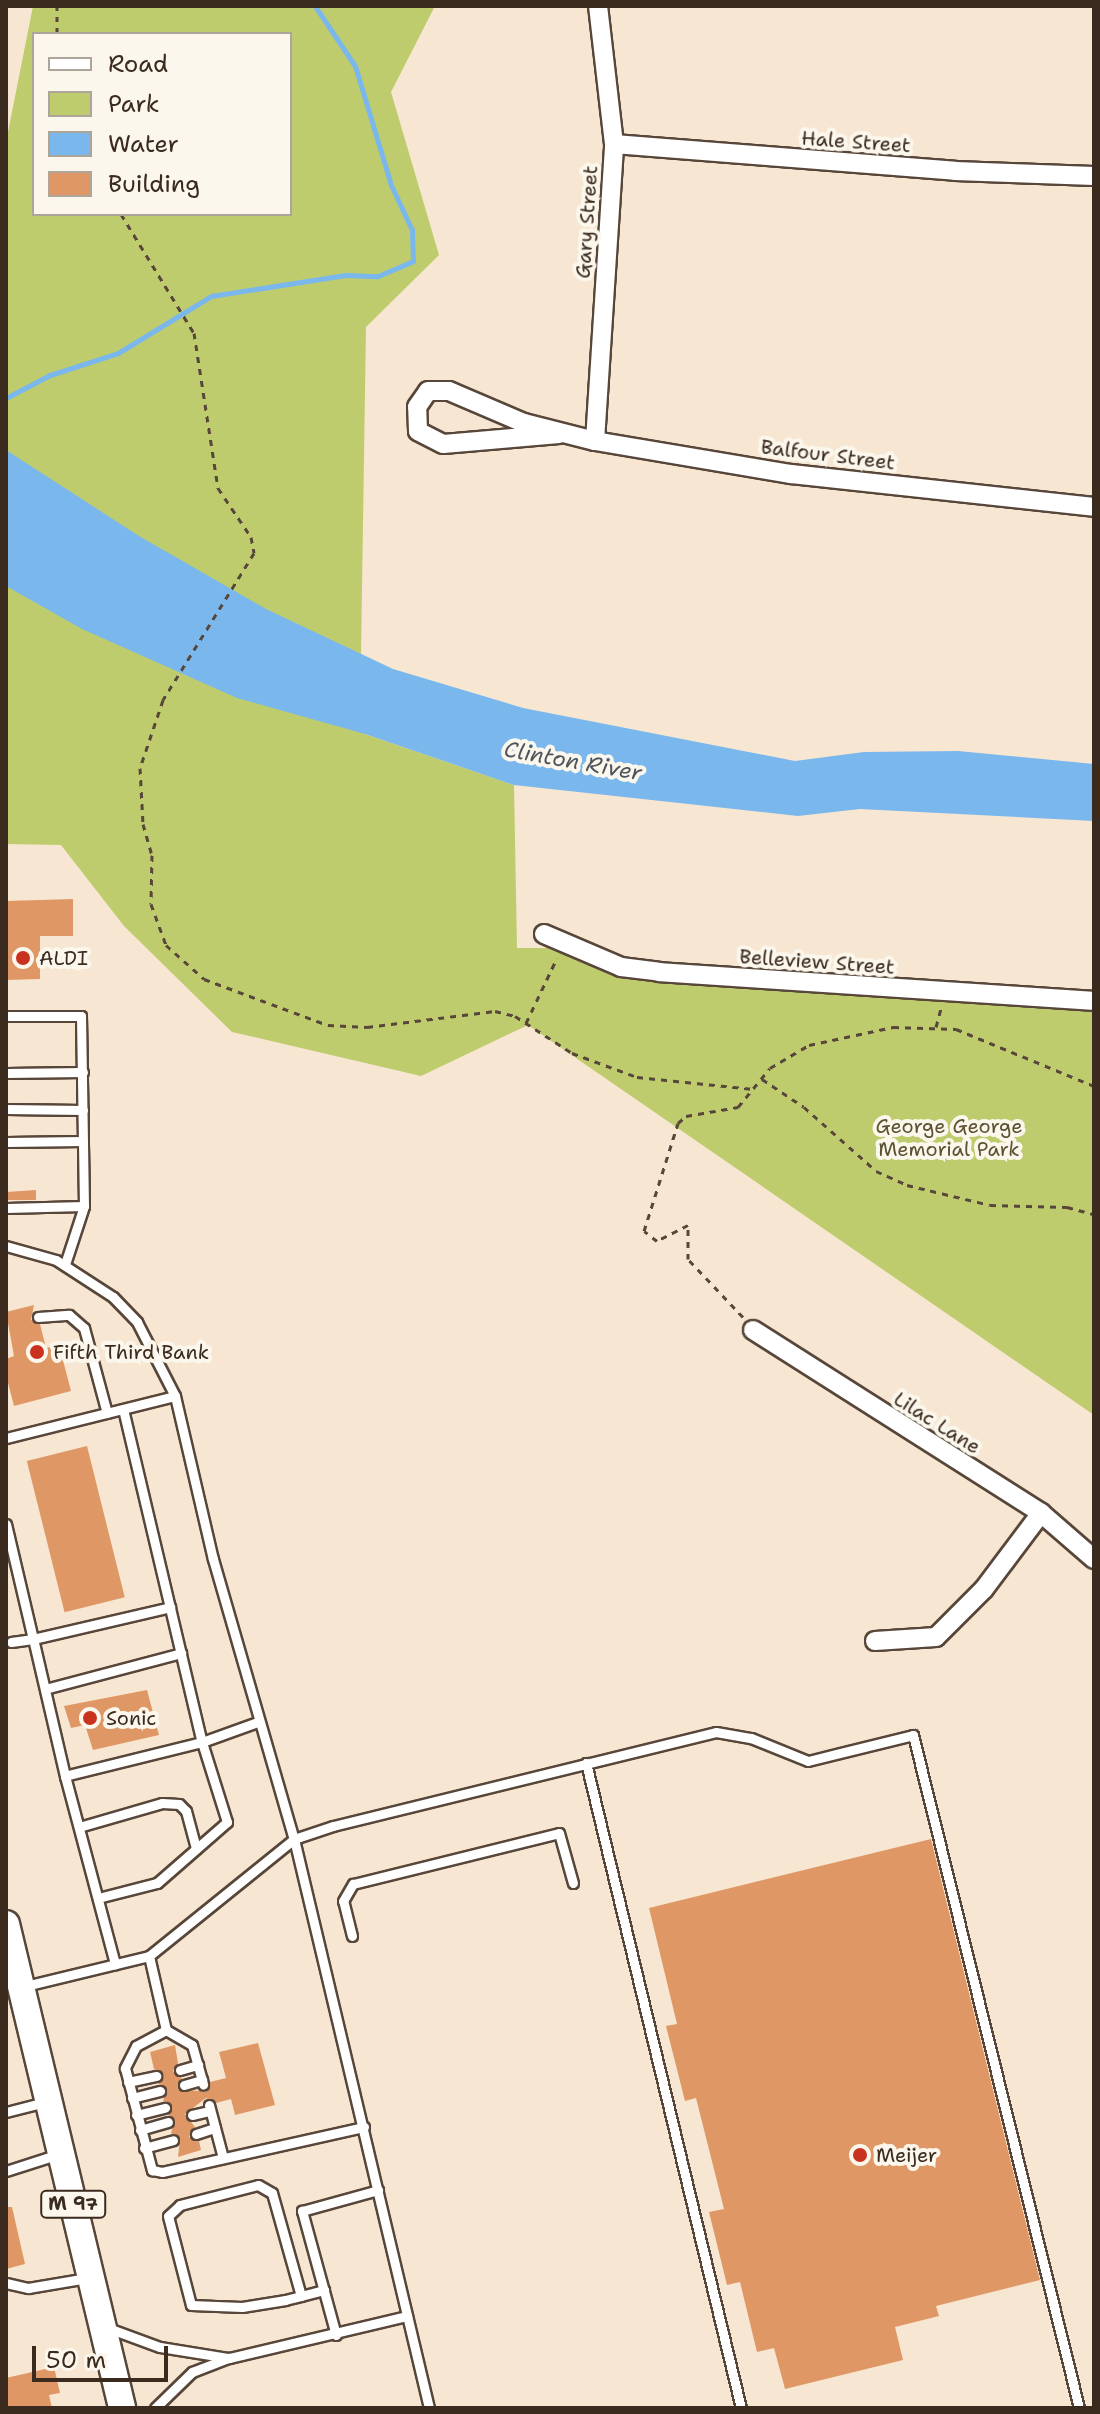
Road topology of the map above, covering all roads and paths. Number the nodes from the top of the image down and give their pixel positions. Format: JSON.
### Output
{"nodes":[{"id":1,"x":57,"y":6,"type":"edge"},
{"id":2,"x":598,"y":6,"type":"edge"},
{"id":3,"x":57,"y":32,"type":"edge"},
{"id":4,"x":614,"y":144,"type":"junction"},
{"id":5,"x":1094,"y":176,"type":"edge"},
{"id":6,"x":122,"y":216,"type":"edge"},
{"id":7,"x":559,"y":434,"type":"junction"},
{"id":8,"x":595,"y":441,"type":"junction"},
{"id":9,"x":1094,"y":507,"type":"edge"},
{"id":10,"x":544,"y":934,"type":"dead end"},
{"id":11,"x":564,"y":944,"type":"junction"},
{"id":12,"x":1094,"y":1001,"type":"edge"},
{"id":13,"x":6,"y":1016,"type":"edge"},
{"id":14,"x":526,"y":1024,"type":"junction"},
{"id":15,"x":83,"y":1072,"type":"junction"},
{"id":16,"x":6,"y":1073,"type":"edge"},
{"id":17,"x":762,"y":1079,"type":"junction"},
{"id":18,"x":1094,"y":1086,"type":"edge"},
{"id":19,"x":753,"y":1089,"type":"junction"},
{"id":20,"x":6,"y":1109,"type":"edge"},
{"id":21,"x":83,"y":1110,"type":"junction"},
{"id":22,"x":83,"y":1141,"type":"junction"},
{"id":23,"x":6,"y":1142,"type":"edge"},
{"id":24,"x":84,"y":1206,"type":"junction"},
{"id":25,"x":6,"y":1208,"type":"edge"},
{"id":26,"x":1094,"y":1214,"type":"edge"},
{"id":27,"x":6,"y":1246,"type":"edge"},
{"id":28,"x":65,"y":1264,"type":"junction"},
{"id":29,"x":38,"y":1317,"type":"dead end"},
{"id":30,"x":753,"y":1330,"type":"joint"},
{"id":31,"x":175,"y":1396,"type":"junction"},
{"id":32,"x":123,"y":1409,"type":"junction"},
{"id":33,"x":107,"y":1413,"type":"junction"},
{"id":34,"x":6,"y":1438,"type":"edge"},
{"id":35,"x":1041,"y":1513,"type":"junction"},
{"id":36,"x":6,"y":1524,"type":"edge"},
{"id":37,"x":1094,"y":1559,"type":"edge"},
{"id":38,"x":170,"y":1607,"type":"junction"},
{"id":39,"x":33,"y":1639,"type":"junction"},
{"id":40,"x":875,"y":1641,"type":"dead end"},
{"id":41,"x":8,"y":1644,"type":"edge"},
{"id":42,"x":181,"y":1653,"type":"junction"},
{"id":43,"x":45,"y":1689,"type":"junction"},
{"id":44,"x":258,"y":1722,"type":"junction"},
{"id":45,"x":202,"y":1742,"type":"junction"},
{"id":46,"x":586,"y":1763,"type":"junction"},
{"id":47,"x":65,"y":1776,"type":"junction"},
{"id":48,"x":79,"y":1827,"type":"junction"},
{"id":49,"x":294,"y":1839,"type":"junction"},
{"id":50,"x":196,"y":1849,"type":"junction"},
{"id":51,"x":573,"y":1883,"type":"dead end"},
{"id":52,"x":98,"y":1898,"type":"junction"},
{"id":53,"x":6,"y":1924,"type":"edge"},
{"id":54,"x":352,"y":1936,"type":"dead end"},
{"id":55,"x":149,"y":1956,"type":"junction"},
{"id":56,"x":115,"y":1964,"type":"junction"},
{"id":57,"x":14,"y":1989,"type":"edge"},
{"id":58,"x":166,"y":2030,"type":"junction"},
{"id":59,"x":198,"y":2065,"type":"junction"},
{"id":60,"x":180,"y":2070,"type":"dead end"},
{"id":61,"x":156,"y":2076,"type":"dead end"},
{"id":62,"x":128,"y":2082,"type":"junction"},
{"id":63,"x":184,"y":2085,"type":"dead end"},
{"id":64,"x":160,"y":2091,"type":"dead end"},
{"id":65,"x":132,"y":2098,"type":"junction"},
{"id":66,"x":48,"y":2101,"type":"junction"},
{"id":67,"x":165,"y":2108,"type":"dead end"},
{"id":68,"x":6,"y":2112,"type":"edge"},
{"id":69,"x":136,"y":2115,"type":"junction"},
{"id":70,"x":192,"y":2115,"type":"dead end"},
{"id":71,"x":168,"y":2122,"type":"dead end"},
{"id":72,"x":364,"y":2127,"type":"junction"},
{"id":73,"x":215,"y":2128,"type":"junction"},
{"id":74,"x":140,"y":2130,"type":"junction"},
{"id":75,"x":196,"y":2134,"type":"dead end"},
{"id":76,"x":173,"y":2140,"type":"dead end"},
{"id":77,"x":144,"y":2148,"type":"junction"},
{"id":78,"x":61,"y":2153,"type":"junction"},
{"id":79,"x":223,"y":2158,"type":"junction"},
{"id":80,"x":6,"y":2171,"type":"edge"},
{"id":81,"x":378,"y":2190,"type":"junction"},
{"id":82,"x":90,"y":2277,"type":"junction"},
{"id":83,"x":6,"y":2283,"type":"edge"},
{"id":84,"x":324,"y":2290,"type":"junction"},
{"id":85,"x":301,"y":2296,"type":"junction"},
{"id":86,"x":407,"y":2316,"type":"junction"},
{"id":87,"x":102,"y":2325,"type":"junction"},
{"id":88,"x":336,"y":2335,"type":"junction"},
{"id":89,"x":229,"y":2358,"type":"junction"},
{"id":90,"x":122,"y":2408,"type":"edge"},
{"id":91,"x":155,"y":2408,"type":"edge"},
{"id":92,"x":429,"y":2408,"type":"edge"},
{"id":93,"x":741,"y":2408,"type":"edge"},
{"id":94,"x":1079,"y":2408,"type":"edge"}],
"edges":[{"from":1,"to":3,"type":"path"},
{"from":2,"to":4,"type":"street","name":"Gary Street"},
{"from":4,"to":5,"type":"street","name":"Hale Street"},
{"from":4,"to":8,"type":"street","name":"Gary Street"},
{"from":6,"to":14,"type":"path"},
{"from":7,"to":7,"type":"street","name":"Balfour Street"},
{"from":7,"to":8,"type":"street","name":"Balfour Street"},
{"from":8,"to":9,"type":"street","name":"Balfour Street"},
{"from":10,"to":11,"type":"street","name":"Belleview Street"},
{"from":11,"to":12,"type":"street","name":"Belleview Street"},
{"from":11,"to":14,"type":"path"},
{"from":13,"to":15,"type":"lane"},
{"from":14,"to":19,"type":"path"},
{"from":15,"to":16,"type":"lane"},
{"from":15,"to":21,"type":"lane"},
{"from":17,"to":18,"type":"path"},
{"from":17,"to":19,"type":"path"},
{"from":17,"to":26,"type":"path"},
{"from":19,"to":30,"type":"path"},
{"from":20,"to":21,"type":"lane"},
{"from":21,"to":22,"type":"lane"},
{"from":22,"to":23,"type":"lane"},
{"from":22,"to":24,"type":"lane"},
{"from":24,"to":25,"type":"lane"},
{"from":24,"to":28,"type":"lane"},
{"from":27,"to":28,"type":"lane"},
{"from":28,"to":31,"type":"lane"},
{"from":29,"to":33,"type":"lane"},
{"from":30,"to":35,"type":"street","name":"Lilac Lane"},
{"from":31,"to":32,"type":"lane"},
{"from":31,"to":44,"type":"lane"},
{"from":32,"to":33,"type":"lane"},
{"from":32,"to":38,"type":"lane"},
{"from":33,"to":34,"type":"lane"},
{"from":35,"to":37,"type":"street","name":"Lilac Lane"},
{"from":35,"to":40,"type":"street"},
{"from":36,"to":39,"type":"lane"},
{"from":38,"to":39,"type":"lane"},
{"from":38,"to":42,"type":"lane"},
{"from":39,"to":41,"type":"lane"},
{"from":39,"to":43,"type":"lane"},
{"from":42,"to":43,"type":"lane"},
{"from":42,"to":45,"type":"lane"},
{"from":43,"to":47,"type":"lane"},
{"from":44,"to":45,"type":"lane"},
{"from":44,"to":49,"type":"lane"},
{"from":45,"to":47,"type":"lane"},
{"from":45,"to":50,"type":"lane"},
{"from":46,"to":49,"type":"lane"},
{"from":46,"to":93,"type":"lane"},
{"from":46,"to":94,"type":"lane"},
{"from":47,"to":48,"type":"lane"},
{"from":48,"to":50,"type":"lane"},
{"from":48,"to":52,"type":"lane"},
{"from":49,"to":55,"type":"lane"},
{"from":49,"to":72,"type":"lane"},
{"from":50,"to":52,"type":"lane"},
{"from":51,"to":54,"type":"lane"},
{"from":52,"to":56,"type":"lane"},
{"from":53,"to":57,"type":"main road","number":"M 97"},
{"from":55,"to":56,"type":"lane"},
{"from":55,"to":58,"type":"lane"},
{"from":56,"to":57,"type":"lane"},
{"from":57,"to":66,"type":"main road","number":"M 97"},
{"from":58,"to":59,"type":"lane"},
{"from":58,"to":62,"type":"lane"},
{"from":59,"to":60,"type":"lane"},
{"from":59,"to":63,"type":"lane"},
{"from":61,"to":62,"type":"lane"},
{"from":62,"to":65,"type":"lane"},
{"from":64,"to":65,"type":"lane"},
{"from":65,"to":69,"type":"lane"},
{"from":66,"to":68,"type":"lane"},
{"from":66,"to":78,"type":"main road","number":"M 97"},
{"from":67,"to":69,"type":"lane"},
{"from":69,"to":74,"type":"lane"},
{"from":70,"to":73,"type":"lane"},
{"from":71,"to":74,"type":"lane"},
{"from":72,"to":79,"type":"lane"},
{"from":72,"to":81,"type":"lane"},
{"from":73,"to":75,"type":"lane"},
{"from":73,"to":79,"type":"lane"},
{"from":74,"to":77,"type":"lane"},
{"from":76,"to":77,"type":"lane"},
{"from":77,"to":79,"type":"lane"},
{"from":78,"to":80,"type":"lane"},
{"from":78,"to":82,"type":"main road","number":"M 97"},
{"from":81,"to":84,"type":"lane"},
{"from":81,"to":86,"type":"lane"},
{"from":82,"to":83,"type":"lane"},
{"from":82,"to":87,"type":"main road","number":"M 97"},
{"from":84,"to":85,"type":"lane"},
{"from":84,"to":88,"type":"lane"},
{"from":85,"to":85,"type":"lane"},
{"from":86,"to":88,"type":"lane"},
{"from":86,"to":92,"type":"lane"},
{"from":87,"to":89,"type":"lane"},
{"from":87,"to":90,"type":"main road","number":"M 97"},
{"from":88,"to":89,"type":"lane"},
{"from":89,"to":91,"type":"lane"}]}
